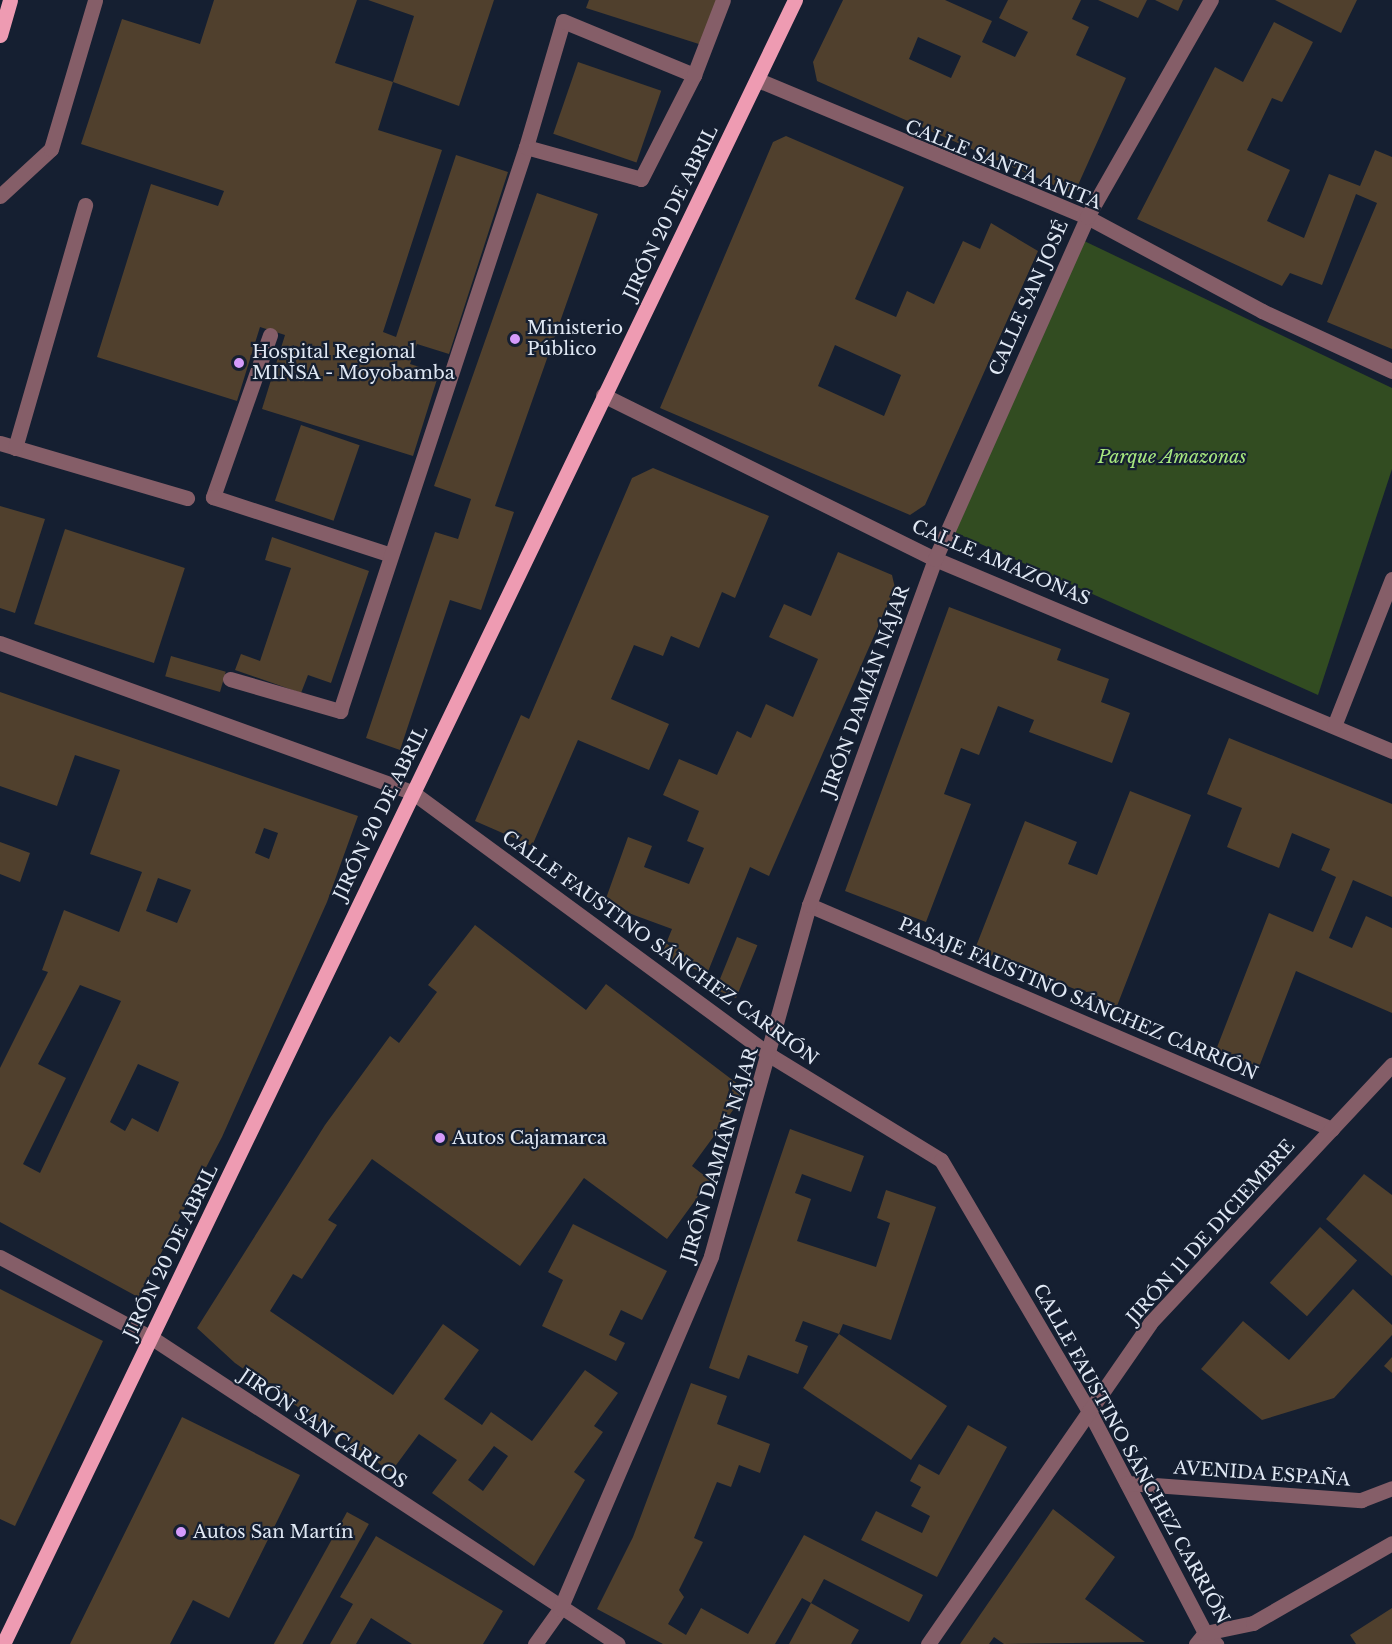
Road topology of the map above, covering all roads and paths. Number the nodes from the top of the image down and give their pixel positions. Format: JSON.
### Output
{"nodes":[{"id":1,"x":10,"y":0,"type":"edge"},
{"id":2,"x":95,"y":0,"type":"edge"},
{"id":3,"x":723,"y":0,"type":"edge"},
{"id":4,"x":795,"y":0,"type":"edge"},
{"id":5,"x":1212,"y":0,"type":"edge"},
{"id":6,"x":0,"y":35,"type":"edge"},
{"id":7,"x":694,"y":75,"type":"junction"},
{"id":8,"x":758,"y":80,"type":"junction"},
{"id":9,"x":526,"y":147,"type":"junction"},
{"id":10,"x":0,"y":196,"type":"edge"},
{"id":11,"x":85,"y":205,"type":"dead end"},
{"id":12,"x":1087,"y":217,"type":"junction"},
{"id":13,"x":270,"y":336,"type":"dead end"},
{"id":14,"x":1392,"y":371,"type":"edge"},
{"id":15,"x":603,"y":394,"type":"junction"},
{"id":16,"x":0,"y":443,"type":"edge"},
{"id":17,"x":15,"y":448,"type":"junction"},
{"id":18,"x":187,"y":498,"type":"dead end"},
{"id":19,"x":391,"y":555,"type":"junction"},
{"id":20,"x":936,"y":559,"type":"junction"},
{"id":21,"x":1392,"y":579,"type":"edge"},
{"id":22,"x":0,"y":643,"type":"edge"},
{"id":23,"x":230,"y":679,"type":"dead end"},
{"id":24,"x":1334,"y":726,"type":"junction"},
{"id":25,"x":1392,"y":751,"type":"edge"},
{"id":26,"x":412,"y":792,"type":"junction"},
{"id":27,"x":809,"y":905,"type":"junction"},
{"id":28,"x":771,"y":1056,"type":"junction"},
{"id":29,"x":1392,"y":1064,"type":"edge"},
{"id":30,"x":1332,"y":1129,"type":"junction"},
{"id":31,"x":0,"y":1257,"type":"edge"},
{"id":32,"x":152,"y":1338,"type":"junction"},
{"id":33,"x":1089,"y":1411,"type":"junction"},
{"id":34,"x":1126,"y":1483,"type":"junction"},
{"id":35,"x":1392,"y":1488,"type":"edge"},
{"id":36,"x":1392,"y":1543,"type":"edge"},
{"id":37,"x":560,"y":1609,"type":"junction"},
{"id":38,"x":1206,"y":1640,"type":"edge"},
{"id":39,"x":3,"y":1644,"type":"edge"},
{"id":40,"x":535,"y":1644,"type":"edge"},
{"id":41,"x":618,"y":1644,"type":"edge"},
{"id":42,"x":928,"y":1644,"type":"edge"}],
"edges":[{"from":1,"to":6,"type":"main road"},
{"from":2,"to":10,"type":"street"},
{"from":3,"to":7,"type":"street"},
{"from":4,"to":8,"type":"main road","name":"JIRÓN 20 DE ABRIL"},
{"from":5,"to":12,"type":"street","name":"CALLE SAN JOSÉ"},
{"from":7,"to":9,"type":"street"},
{"from":7,"to":9,"type":"street"},
{"from":8,"to":12,"type":"street","name":"CALLE SANTA ANITA"},
{"from":8,"to":15,"type":"main road","name":"JIRÓN 20 DE ABRIL"},
{"from":9,"to":19,"type":"street"},
{"from":11,"to":17,"type":"street"},
{"from":12,"to":14,"type":"street","name":"CALLE SANTA ANITA"},
{"from":12,"to":20,"type":"street","name":"CALLE SAN JOSÉ"},
{"from":13,"to":19,"type":"street"},
{"from":15,"to":20,"type":"street","name":"CALLE AMAZONAS"},
{"from":15,"to":26,"type":"main road","name":"JIRÓN 20 DE ABRIL"},
{"from":16,"to":17,"type":"street"},
{"from":17,"to":18,"type":"street"},
{"from":19,"to":23,"type":"street"},
{"from":20,"to":24,"type":"street","name":"CALLE AMAZONAS"},
{"from":20,"to":27,"type":"street","name":"JIRÓN DAMIÁN NÁJAR"},
{"from":21,"to":24,"type":"street"},
{"from":22,"to":26,"type":"street","name":"CALLE FAUSTINO SÁNCHEZ CARRIÓN"},
{"from":24,"to":25,"type":"street","name":"CALLE AMAZONAS"},
{"from":26,"to":28,"type":"street","name":"CALLE FAUSTINO SÁNCHEZ CARRIÓN"},
{"from":26,"to":32,"type":"main road","name":"JIRÓN 20 DE ABRIL"},
{"from":27,"to":28,"type":"street","name":"JIRÓN DAMIÁN NÁJAR"},
{"from":27,"to":30,"type":"street","name":"PASAJE FAUSTINO SÁNCHEZ CARRIÓN"},
{"from":28,"to":33,"type":"street","name":"CALLE FAUSTINO SÁNCHEZ CARRIÓN"},
{"from":28,"to":37,"type":"street","name":"JIRÓN DAMIÁN NÁJAR"},
{"from":29,"to":30,"type":"street","name":"JIRÓN 11 DE DICIEMBRE"},
{"from":30,"to":33,"type":"street","name":"JIRÓN 11 DE DICIEMBRE"},
{"from":31,"to":32,"type":"street","name":"JIRÓN SAN CARLOS"},
{"from":32,"to":37,"type":"street","name":"JIRÓN SAN CARLOS"},
{"from":32,"to":39,"type":"main road","name":"JIRÓN 20 DE ABRIL"},
{"from":33,"to":34,"type":"street","name":"CALLE FAUSTINO SÁNCHEZ CARRIÓN"},
{"from":33,"to":42,"type":"street","name":"JIRÓN 11 DE DICIEMBRE"},
{"from":34,"to":35,"type":"street","name":"AVENIDA ESPAÑA"},
{"from":34,"to":38,"type":"street","name":"CALLE FAUSTINO SÁNCHEZ CARRIÓN"},
{"from":36,"to":38,"type":"street"},
{"from":37,"to":40,"type":"street","name":"JIRÓN DAMIÁN NÁJAR"},
{"from":37,"to":41,"type":"street","name":"JIRÓN SAN CARLOS"}]}
